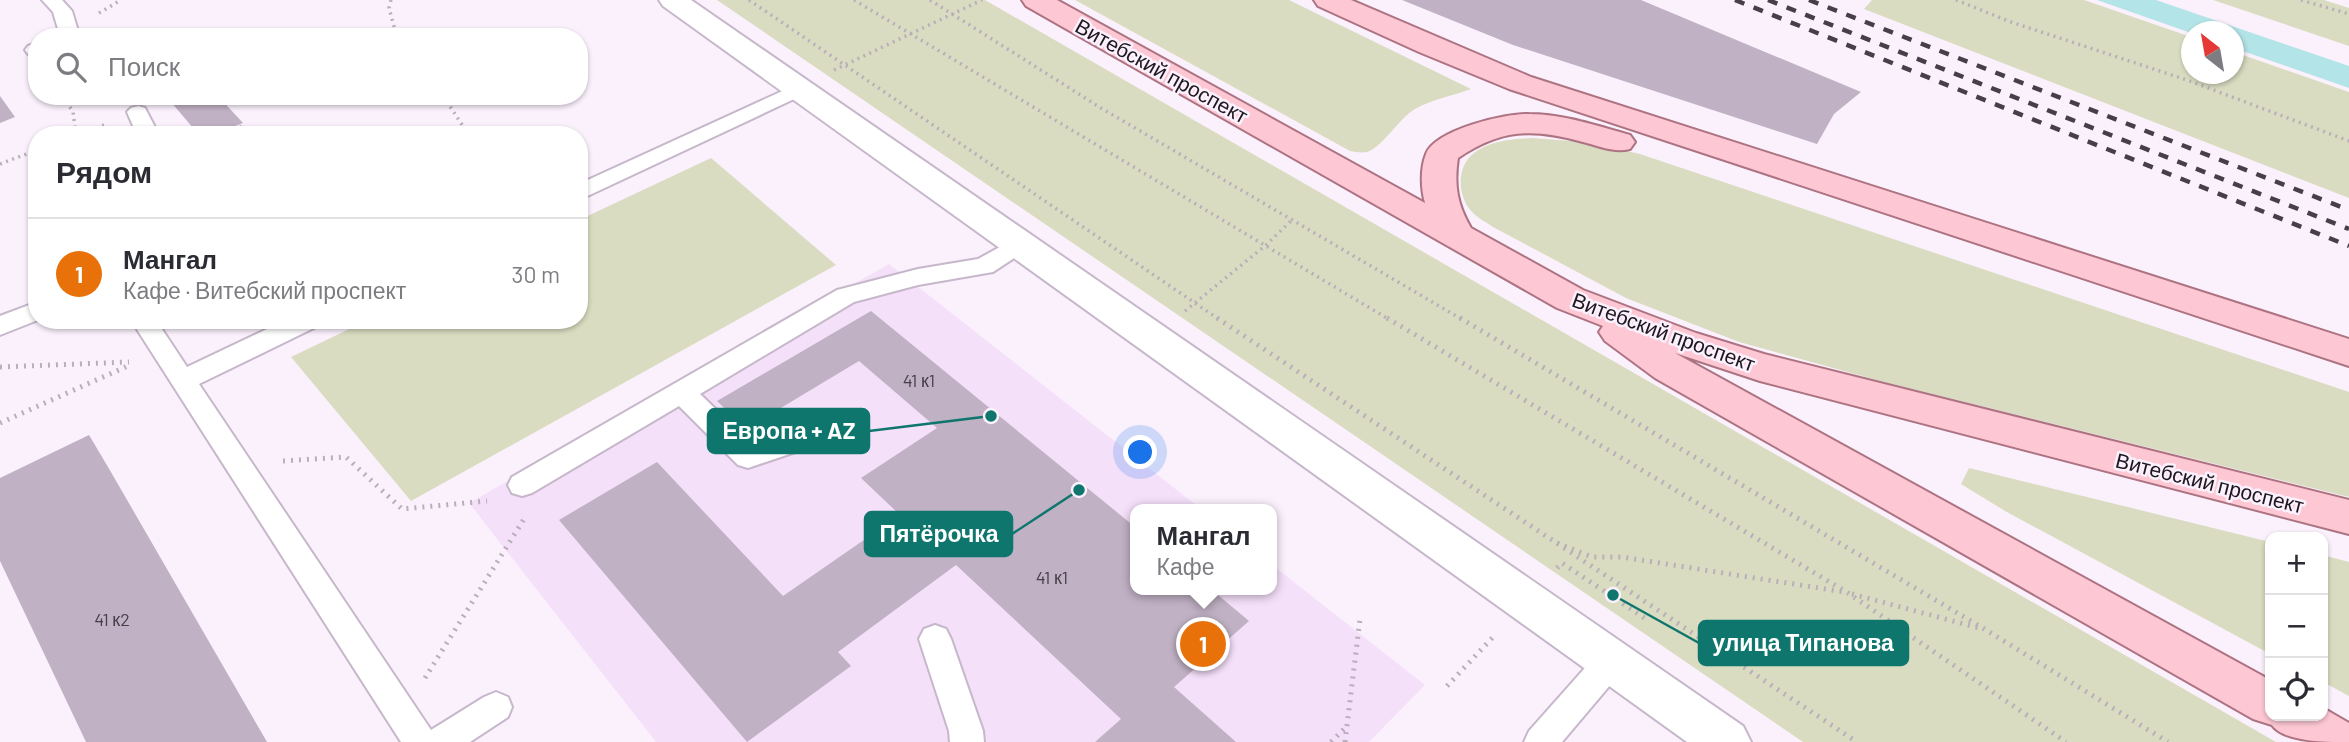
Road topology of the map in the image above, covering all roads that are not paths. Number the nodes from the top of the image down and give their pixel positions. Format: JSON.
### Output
{"nodes":[{"id":1,"x":51,"y":0,"type":"edge"},
{"id":2,"x":673,"y":0,"type":"edge"},
{"id":3,"x":1036,"y":0,"type":"edge"},
{"id":4,"x":1328,"y":0,"type":"edge"},
{"id":5,"x":67,"y":28,"type":"edge"},
{"id":6,"x":800,"y":89,"type":"junction"},
{"id":7,"x":138,"y":112,"type":"dead end"},
{"id":8,"x":144,"y":126,"type":"edge"},
{"id":9,"x":1839,"y":188,"type":"junction"},
{"id":10,"x":588,"y":189,"type":"edge"},
{"id":11,"x":1457,"y":235,"type":"junction"},
{"id":12,"x":1020,"y":244,"type":"junction"},
{"id":13,"x":1570,"y":299,"type":"junction"},
{"id":14,"x":28,"y":315,"type":"edge"},
{"id":15,"x":0,"y":327,"type":"edge"},
{"id":16,"x":149,"y":329,"type":"edge"},
{"id":17,"x":290,"y":329,"type":"edge"},
{"id":18,"x":2349,"y":353,"type":"edge"},
{"id":19,"x":183,"y":380,"type":"junction"},
{"id":20,"x":681,"y":392,"type":"junction"},
{"id":21,"x":854,"y":422,"type":"dead end"},
{"id":22,"x":522,"y":485,"type":"dead end"},
{"id":23,"x":2349,"y":517,"type":"edge"},
{"id":24,"x":935,"y":639,"type":"dead end"},
{"id":25,"x":1611,"y":661,"type":"junction"},
{"id":26,"x":2265,"y":701,"type":"edge"},
{"id":27,"x":496,"y":707,"type":"dead end"},
{"id":28,"x":2301,"y":721,"type":"edge"},
{"id":29,"x":420,"y":742,"type":"edge"},
{"id":30,"x":442,"y":742,"type":"edge"},
{"id":31,"x":967,"y":742,"type":"edge"},
{"id":32,"x":1541,"y":742,"type":"edge"},
{"id":33,"x":1726,"y":742,"type":"edge"},
{"id":34,"x":2339,"y":742,"type":"edge"}],
"edges":[{"from":1,"to":5,"type":"lane"},
{"from":2,"to":6,"type":"street"},
{"from":3,"to":11,"type":"main road","name":"Витебский проспект"},
{"from":4,"to":9,"type":"main road"},
{"from":6,"to":10,"type":"lane"},
{"from":6,"to":12,"type":"street"},
{"from":7,"to":8,"type":"lane"},
{"from":9,"to":11,"type":"main road"},
{"from":9,"to":18,"type":"main road"},
{"from":11,"to":13,"type":"main road","name":"Витебский проспект"},
{"from":12,"to":20,"type":"lane"},
{"from":12,"to":25,"type":"street"},
{"from":13,"to":23,"type":"main road","name":"Витебский проспект"},
{"from":13,"to":26,"type":"main road"},
{"from":14,"to":15,"type":"lane"},
{"from":16,"to":19,"type":"lane"},
{"from":17,"to":19,"type":"lane"},
{"from":19,"to":29,"type":"lane"},
{"from":20,"to":21,"type":"lane"},
{"from":20,"to":22,"type":"lane"},
{"from":24,"to":31,"type":"lane"},
{"from":25,"to":32,"type":"lane"},
{"from":25,"to":33,"type":"street"},
{"from":27,"to":30,"type":"lane"},
{"from":28,"to":34,"type":"main road"}]}
